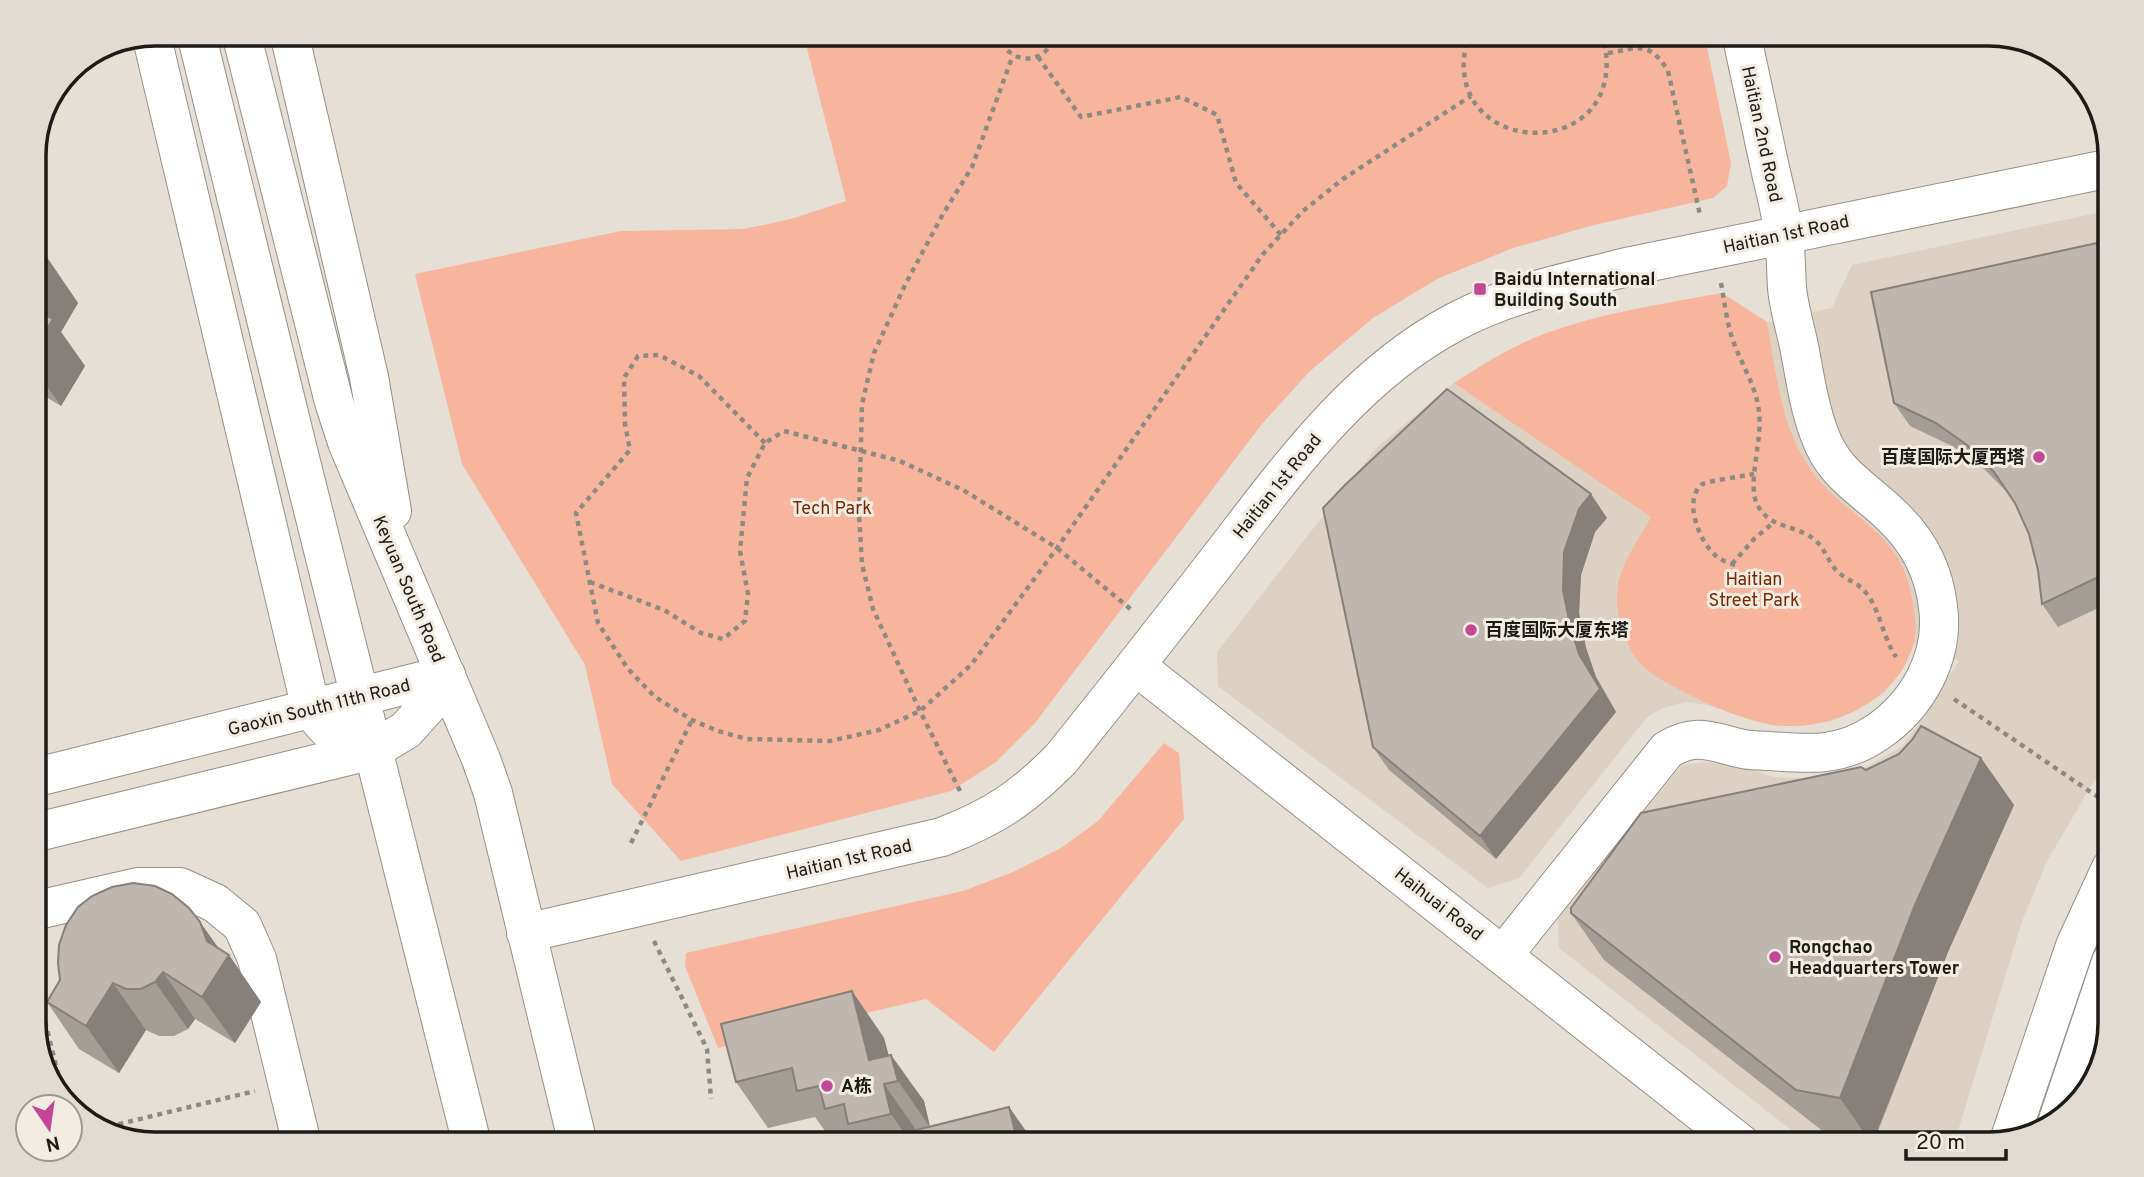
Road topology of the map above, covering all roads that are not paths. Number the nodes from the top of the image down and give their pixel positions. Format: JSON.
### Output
{"nodes":[{"id":1,"x":154,"y":45,"type":"edge"},
{"id":2,"x":245,"y":45,"type":"edge"},
{"id":3,"x":292,"y":45,"type":"edge"},
{"id":4,"x":1744,"y":45,"type":"edge"},
{"id":5,"x":200,"y":49,"type":"edge"},
{"id":6,"x":2098,"y":170,"type":"edge"},
{"id":7,"x":1784,"y":234,"type":"junction"},
{"id":8,"x":403,"y":575,"type":"junction"},
{"id":9,"x":1136,"y":666,"type":"junction"},
{"id":10,"x":446,"y":675,"type":"junction"},
{"id":11,"x":360,"y":697,"type":"junction"},
{"id":12,"x":311,"y":709,"type":"junction"},
{"id":13,"x":373,"y":750,"type":"junction"},
{"id":14,"x":46,"y":775,"type":"edge"},
{"id":15,"x":46,"y":830,"type":"edge"},
{"id":16,"x":2098,"y":893,"type":"edge"},
{"id":17,"x":46,"y":908,"type":"edge"},
{"id":18,"x":526,"y":933,"type":"junction"},
{"id":19,"x":1503,"y":955,"type":"junction"},
{"id":20,"x":2098,"y":1001,"type":"edge"},
{"id":21,"x":2064,"y":1103,"type":"edge"},
{"id":22,"x":2013,"y":1129,"type":"edge"},
{"id":23,"x":299,"y":1132,"type":"edge"},
{"id":24,"x":469,"y":1132,"type":"edge"},
{"id":25,"x":575,"y":1132,"type":"edge"},
{"id":26,"x":1726,"y":1132,"type":"edge"}],
"edges":[{"from":1,"to":12,"type":"street"},
{"from":2,"to":8,"type":"street","name":"Keyuan South Road"},
{"from":3,"to":8,"type":"street"},
{"from":4,"to":7,"type":"street","name":"Haitian 2nd Road"},
{"from":5,"to":11,"type":"street"},
{"from":6,"to":7,"type":"street","name":"Haitian 1st Road"},
{"from":7,"to":9,"type":"street","name":"Haitian 1st Road"},
{"from":7,"to":19,"type":"street","name":"Haitian 2nd Road"},
{"from":8,"to":10,"type":"street","name":"Keyuan South Road"},
{"from":9,"to":18,"type":"street","name":"Haitian 1st Road"},
{"from":9,"to":19,"type":"street","name":"Haihuai Road"},
{"from":10,"to":11,"type":"street","name":"Gaoxin South 11th Road"},
{"from":10,"to":13,"type":"street","name":"Gaoxin South 11th Road"},
{"from":10,"to":18,"type":"street","name":"Keyuan South Road"},
{"from":11,"to":12,"type":"street","name":"Gaoxin South 11th Road"},
{"from":11,"to":13,"type":"street"},
{"from":12,"to":13,"type":"street"},
{"from":12,"to":14,"type":"street","name":"Gaoxin South 11th Road"},
{"from":13,"to":15,"type":"street","name":"Gaoxin South 11th Road"},
{"from":13,"to":24,"type":"street"},
{"from":16,"to":22,"type":"street"},
{"from":17,"to":23,"type":"street"},
{"from":18,"to":25,"type":"street","name":"Keyuan South Road"},
{"from":19,"to":26,"type":"street","name":"Haihuai Road"},
{"from":20,"to":21,"type":"street"}]}
